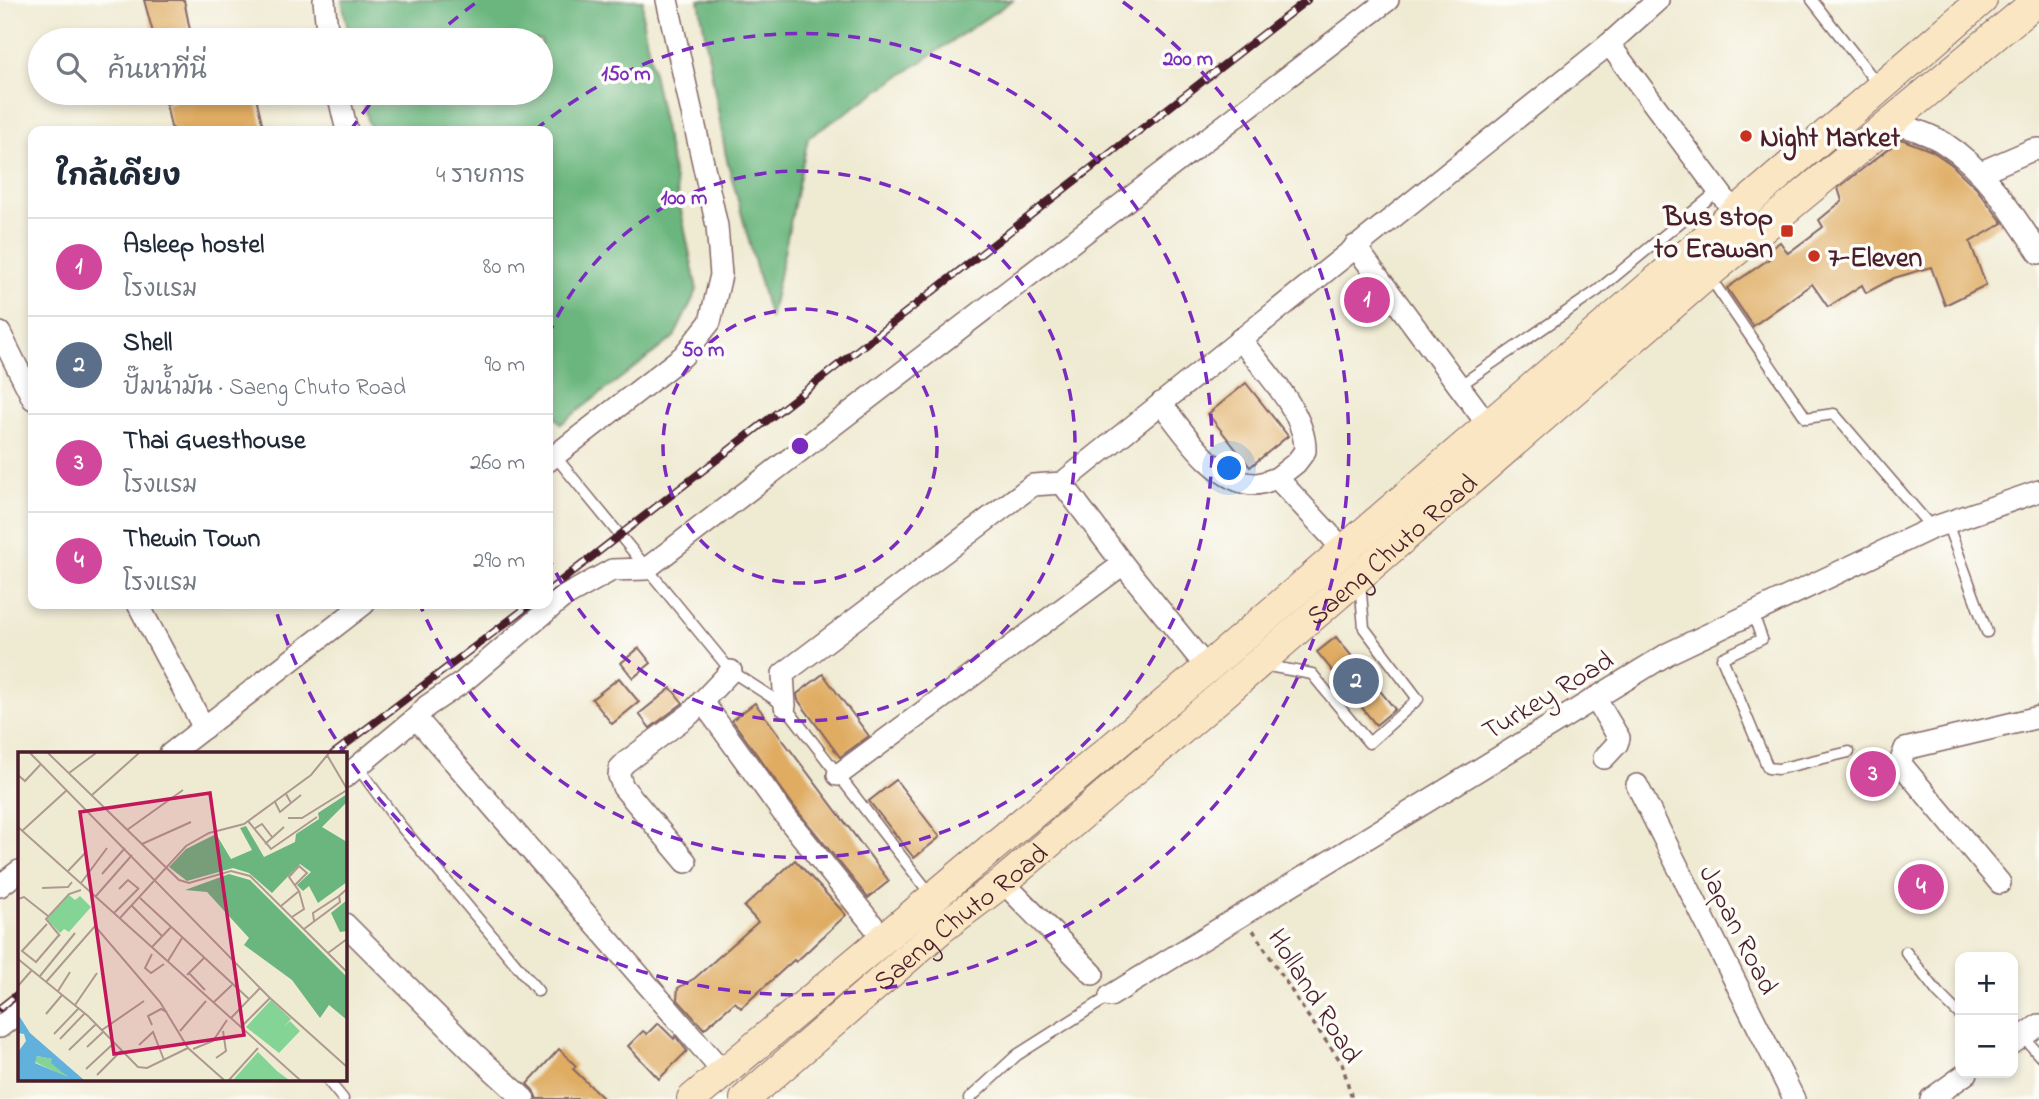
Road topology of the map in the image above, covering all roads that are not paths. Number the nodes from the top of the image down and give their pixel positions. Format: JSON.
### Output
{"nodes":[{"id":1,"x":324,"y":0,"type":"edge"},
{"id":2,"x":667,"y":0,"type":"edge"},
{"id":3,"x":1388,"y":0,"type":"edge"},
{"id":4,"x":1658,"y":0,"type":"edge"},
{"id":5,"x":1812,"y":0,"type":"edge"},
{"id":6,"x":2038,"y":0,"type":"edge"},
{"id":7,"x":1969,"y":7,"type":"edge"},
{"id":8,"x":327,"y":28,"type":"edge"},
{"id":9,"x":1609,"y":44,"type":"junction"},
{"id":10,"x":1881,"y":88,"type":"junction"},
{"id":11,"x":341,"y":105,"type":"edge"},
{"id":12,"x":1893,"y":122,"type":"junction"},
{"id":13,"x":346,"y":126,"type":"edge"},
{"id":14,"x":2039,"y":149,"type":"edge"},
{"id":15,"x":1982,"y":172,"type":"junction"},
{"id":16,"x":1727,"y":202,"type":"junction"},
{"id":17,"x":1355,"y":246,"type":"junction"},
{"id":18,"x":2039,"y":253,"type":"edge"},
{"id":19,"x":1708,"y":274,"type":"junction"},
{"id":20,"x":0,"y":333,"type":"edge"},
{"id":21,"x":1240,"y":339,"type":"junction"},
{"id":22,"x":1459,"y":386,"type":"junction"},
{"id":23,"x":28,"y":389,"type":"edge"},
{"id":24,"x":1161,"y":403,"type":"junction"},
{"id":25,"x":1488,"y":425,"type":"junction"},
{"id":26,"x":553,"y":452,"type":"edge"},
{"id":27,"x":553,"y":458,"type":"edge"},
{"id":28,"x":1277,"y":478,"type":"junction"},
{"id":29,"x":1426,"y":479,"type":"junction"},
{"id":30,"x":1062,"y":482,"type":"junction"},
{"id":31,"x":2039,"y":491,"type":"edge"},
{"id":32,"x":1443,"y":503,"type":"junction"},
{"id":33,"x":1940,"y":526,"type":"junction"},
{"id":34,"x":1344,"y":550,"type":"junction"},
{"id":35,"x":1123,"y":564,"type":"junction"},
{"id":36,"x":646,"y":569,"type":"junction"},
{"id":37,"x":1359,"y":576,"type":"junction"},
{"id":38,"x":553,"y":605,"type":"edge"},
{"id":39,"x":141,"y":609,"type":"edge"},
{"id":40,"x":354,"y":609,"type":"edge"},
{"id":41,"x":548,"y":609,"type":"edge"},
{"id":42,"x":1753,"y":614,"type":"junction"},
{"id":43,"x":1987,"y":632,"type":"dead end"},
{"id":44,"x":1258,"y":664,"type":"junction"},
{"id":45,"x":1208,"y":668,"type":"junction"},
{"id":46,"x":731,"y":671,"type":"junction"},
{"id":47,"x":1222,"y":695,"type":"junction"},
{"id":48,"x":1595,"y":698,"type":"junction"},
{"id":49,"x":702,"y":701,"type":"junction"},
{"id":50,"x":785,"y":706,"type":"junction"},
{"id":51,"x":2039,"y":717,"type":"edge"},
{"id":52,"x":416,"y":718,"type":"junction"},
{"id":53,"x":204,"y":728,"type":"junction"},
{"id":54,"x":173,"y":752,"type":"edge"},
{"id":55,"x":1849,"y":752,"type":"dead end"},
{"id":56,"x":1604,"y":758,"type":"dead end"},
{"id":57,"x":351,"y":771,"type":"edge"},
{"id":58,"x":838,"y":775,"type":"junction"},
{"id":59,"x":1636,"y":785,"type":"dead end"},
{"id":60,"x":686,"y":862,"type":"dead end"},
{"id":61,"x":18,"y":872,"type":"edge"},
{"id":62,"x":1003,"y":882,"type":"junction"},
{"id":63,"x":2000,"y":883,"type":"dead end"},
{"id":64,"x":0,"y":886,"type":"edge"},
{"id":65,"x":934,"y":898,"type":"junction"},
{"id":66,"x":346,"y":925,"type":"edge"},
{"id":67,"x":884,"y":939,"type":"junction"},
{"id":68,"x":1906,"y":953,"type":"dead end"},
{"id":69,"x":1093,"y":974,"type":"dead end"},
{"id":70,"x":538,"y":990,"type":"dead end"},
{"id":71,"x":1110,"y":996,"type":"joint"},
{"id":72,"x":809,"y":1002,"type":"junction"},
{"id":73,"x":1955,"y":1010,"type":"edge"},
{"id":74,"x":18,"y":1013,"type":"edge"},
{"id":75,"x":830,"y":1026,"type":"junction"},
{"id":76,"x":0,"y":1027,"type":"edge"},
{"id":77,"x":2025,"y":1035,"type":"edge"},
{"id":78,"x":2039,"y":1055,"type":"edge"},
{"id":79,"x":724,"y":1073,"type":"junction"},
{"id":80,"x":330,"y":1083,"type":"dead end"},
{"id":81,"x":1961,"y":1085,"type":"edge"},
{"id":82,"x":343,"y":1099,"type":"edge"},
{"id":83,"x":524,"y":1099,"type":"edge"},
{"id":84,"x":692,"y":1099,"type":"edge"},
{"id":85,"x":745,"y":1099,"type":"edge"},
{"id":86,"x":969,"y":1099,"type":"edge"},
{"id":87,"x":1794,"y":1099,"type":"edge"},
{"id":88,"x":1931,"y":1099,"type":"edge"}],
"edges":[{"from":1,"to":8,"type":"street"},
{"from":2,"to":26,"type":"street"},
{"from":3,"to":36,"type":"street"},
{"from":4,"to":9,"type":"street"},
{"from":5,"to":10,"type":"lane"},
{"from":6,"to":12,"type":"main road","name":"Saeng Chuto Road"},
{"from":7,"to":10,"type":"main road","name":"Saeng Chuto Road"},
{"from":9,"to":16,"type":"street"},
{"from":9,"to":17,"type":"street"},
{"from":10,"to":16,"type":"main road","name":"Saeng Chuto Road"},
{"from":11,"to":13,"type":"street"},
{"from":12,"to":15,"type":"street"},
{"from":12,"to":19,"type":"main road","name":"Saeng Chuto Road"},
{"from":14,"to":15,"type":"street"},
{"from":15,"to":18,"type":"street"},
{"from":16,"to":22,"type":"lane"},
{"from":16,"to":25,"type":"main road","name":"Saeng Chuto Road"},
{"from":17,"to":21,"type":"street"},
{"from":17,"to":22,"type":"street"},
{"from":19,"to":32,"type":"main road","name":"Saeng Chuto Road"},
{"from":19,"to":33,"type":"lane"},
{"from":20,"to":23,"type":"street"},
{"from":21,"to":24,"type":"street"},
{"from":21,"to":28,"type":"street"},
{"from":22,"to":25,"type":"street"},
{"from":24,"to":28,"type":"street"},
{"from":24,"to":30,"type":"street"},
{"from":25,"to":29,"type":"main road","name":"Saeng Chuto Road"},
{"from":27,"to":36,"type":"lane"},
{"from":28,"to":34,"type":"street"},
{"from":29,"to":32,"type":"main road"},
{"from":29,"to":34,"type":"main road","name":"Saeng Chuto Road"},
{"from":30,"to":35,"type":"street"},
{"from":30,"to":50,"type":"street"},
{"from":31,"to":33,"type":"street","name":"Turkey Road"},
{"from":32,"to":37,"type":"main road","name":"Saeng Chuto Road"},
{"from":33,"to":42,"type":"street","name":"Turkey Road"},
{"from":33,"to":43,"type":"lane"},
{"from":34,"to":45,"type":"main road","name":"Saeng Chuto Road"},
{"from":35,"to":45,"type":"street"},
{"from":35,"to":58,"type":"street"},
{"from":36,"to":38,"type":"street"},
{"from":36,"to":46,"type":"lane"},
{"from":37,"to":44,"type":"main road","name":"Saeng Chuto Road"},
{"from":37,"to":44,"type":"lane"},
{"from":39,"to":53,"type":"street"},
{"from":40,"to":53,"type":"street"},
{"from":41,"to":52,"type":"street"},
{"from":42,"to":48,"type":"street","name":"Turkey Road"},
{"from":42,"to":55,"type":"lane"},
{"from":44,"to":47,"type":"main road","name":"Saeng Chuto Road"},
{"from":45,"to":47,"type":"main road"},
{"from":45,"to":65,"type":"main road","name":"Saeng Chuto Road"},
{"from":46,"to":49,"type":"street"},
{"from":46,"to":50,"type":"lane"},
{"from":47,"to":62,"type":"main road","name":"Saeng Chuto Road"},
{"from":48,"to":56,"type":"street"},
{"from":48,"to":71,"type":"street","name":"Turkey Road"},
{"from":49,"to":60,"type":"street"},
{"from":49,"to":67,"type":"street"},
{"from":50,"to":58,"type":"lane"},
{"from":51,"to":63,"type":"street"},
{"from":52,"to":57,"type":"street"},
{"from":52,"to":79,"type":"street"},
{"from":53,"to":54,"type":"street"},
{"from":57,"to":70,"type":"lane"},
{"from":58,"to":65,"type":"lane"},
{"from":59,"to":87,"type":"street","name":"Japan Road"},
{"from":61,"to":64,"type":"street"},
{"from":62,"to":69,"type":"street"},
{"from":62,"to":75,"type":"main road","name":"Saeng Chuto Road"},
{"from":65,"to":67,"type":"main road","name":"Saeng Chuto Road"},
{"from":66,"to":83,"type":"street"},
{"from":67,"to":72,"type":"main road","name":"Saeng Chuto Road"},
{"from":68,"to":73,"type":"lane"},
{"from":71,"to":86,"type":"lane"},
{"from":72,"to":75,"type":"main road"},
{"from":72,"to":79,"type":"main road","name":"Saeng Chuto Road"},
{"from":74,"to":76,"type":"street"},
{"from":75,"to":85,"type":"main road","name":"Saeng Chuto Road"},
{"from":77,"to":78,"type":"lane"},
{"from":79,"to":84,"type":"main road","name":"Saeng Chuto Road"},
{"from":80,"to":82,"type":"lane"},
{"from":81,"to":88,"type":"street"}]}
